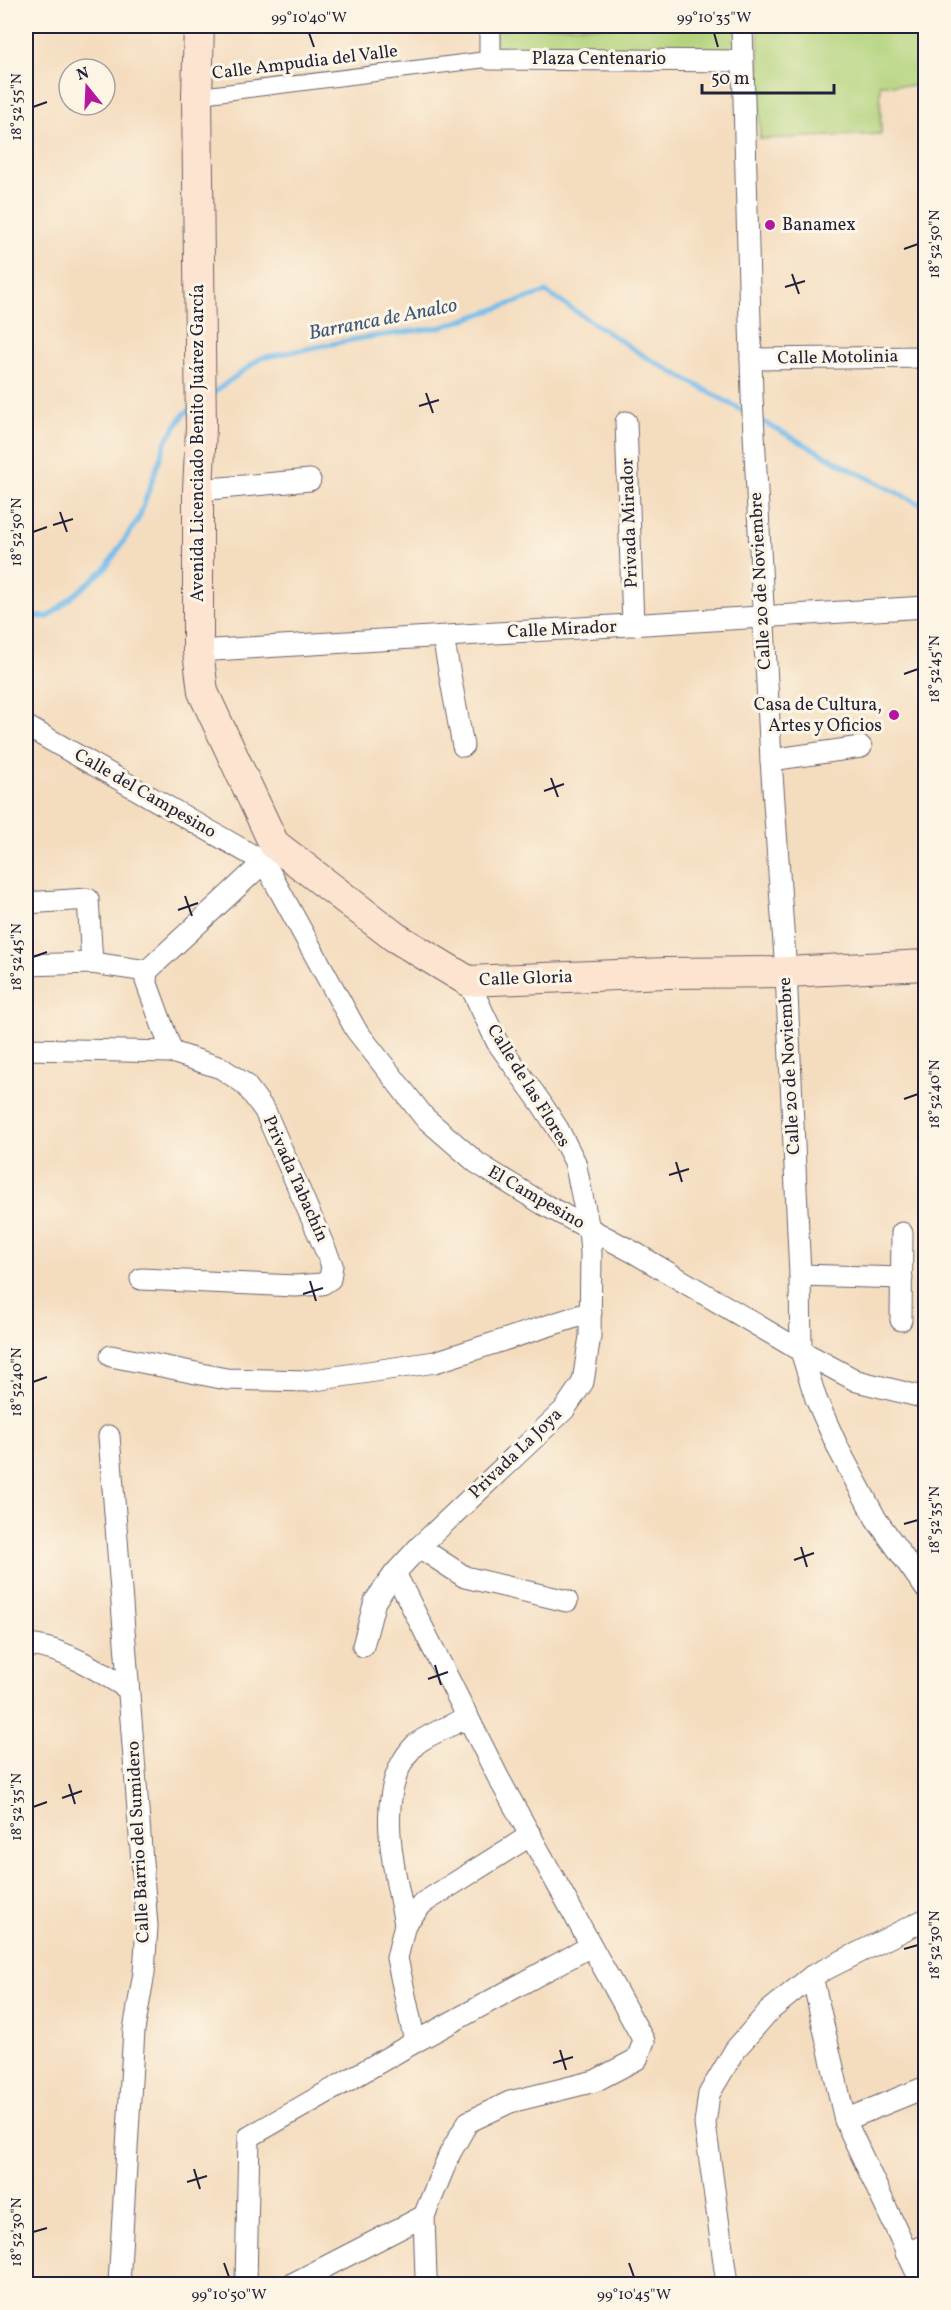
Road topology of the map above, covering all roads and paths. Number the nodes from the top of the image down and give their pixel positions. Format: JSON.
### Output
{"nodes":[{"id":1,"x":199,"y":26,"type":"edge"},
{"id":2,"x":490,"y":26,"type":"edge"},
{"id":3,"x":741,"y":26,"type":"edge"},
{"id":4,"x":490,"y":59,"type":"junction"},
{"id":5,"x":742,"y":61,"type":"junction"},
{"id":6,"x":197,"y":96,"type":"junction"},
{"id":7,"x":926,"y":357,"type":"edge"},
{"id":8,"x":751,"y":359,"type":"junction"},
{"id":9,"x":626,"y":422,"type":"dead end"},
{"id":10,"x":310,"y":480,"type":"dead end"},
{"id":11,"x":198,"y":490,"type":"junction"},
{"id":12,"x":926,"y":607,"type":"edge"},
{"id":13,"x":763,"y":618,"type":"junction"},
{"id":14,"x":633,"y":625,"type":"junction"},
{"id":15,"x":443,"y":637,"type":"junction"},
{"id":16,"x":198,"y":651,"type":"junction"},
{"id":17,"x":26,"y":726,"type":"edge"},
{"id":18,"x":463,"y":746,"type":"dead end"},
{"id":19,"x":861,"y":747,"type":"dead end"},
{"id":20,"x":771,"y":760,"type":"junction"},
{"id":21,"x":269,"y":853,"type":"junction"},
{"id":22,"x":26,"y":903,"type":"edge"},
{"id":23,"x":92,"y":963,"type":"junction"},
{"id":24,"x":26,"y":965,"type":"edge"},
{"id":25,"x":926,"y":965,"type":"edge"},
{"id":26,"x":147,"y":971,"type":"junction"},
{"id":27,"x":786,"y":972,"type":"junction"},
{"id":28,"x":468,"y":981,"type":"junction"},
{"id":29,"x":26,"y":1049,"type":"edge"},
{"id":30,"x":172,"y":1052,"type":"junction"},
{"id":31,"x":589,"y":1229,"type":"junction"},
{"id":32,"x":902,"y":1233,"type":"dead end"},
{"id":33,"x":800,"y":1275,"type":"junction"},
{"id":34,"x":902,"y":1278,"type":"junction"},
{"id":35,"x":141,"y":1279,"type":"dead end"},
{"id":36,"x":591,"y":1312,"type":"junction"},
{"id":37,"x":901,"y":1320,"type":"dead end"},
{"id":38,"x":801,"y":1351,"type":"junction"},
{"id":39,"x":111,"y":1356,"type":"dead end"},
{"id":40,"x":926,"y":1398,"type":"edge"},
{"id":41,"x":109,"y":1436,"type":"dead end"},
{"id":42,"x":419,"y":1547,"type":"junction"},
{"id":43,"x":395,"y":1573,"type":"junction"},
{"id":44,"x":926,"y":1589,"type":"edge"},
{"id":45,"x":567,"y":1601,"type":"dead end"},
{"id":46,"x":26,"y":1645,"type":"edge"},
{"id":47,"x":363,"y":1646,"type":"dead end"},
{"id":48,"x":129,"y":1689,"type":"junction"},
{"id":49,"x":468,"y":1717,"type":"junction"},
{"id":50,"x":531,"y":1836,"type":"junction"},
{"id":51,"x":926,"y":1919,"type":"edge"},
{"id":52,"x":405,"y":1924,"type":"junction"},
{"id":53,"x":591,"y":1946,"type":"junction"},
{"id":54,"x":812,"y":1976,"type":"junction"},
{"id":55,"x":415,"y":2042,"type":"junction"},
{"id":56,"x":926,"y":2086,"type":"edge"},
{"id":57,"x":844,"y":2120,"type":"junction"},
{"id":58,"x":424,"y":2216,"type":"junction"},
{"id":59,"x":926,"y":2245,"type":"edge"},
{"id":60,"x":906,"y":2253,"type":"junction"},
{"id":61,"x":119,"y":2284,"type":"edge"},
{"id":62,"x":246,"y":2284,"type":"edge"},
{"id":63,"x":292,"y":2284,"type":"edge"},
{"id":64,"x":428,"y":2284,"type":"edge"},
{"id":65,"x":727,"y":2284,"type":"edge"},
{"id":66,"x":922,"y":2284,"type":"edge"}],
"edges":[{"from":1,"to":6,"type":"main road","name":"Avenida Licenciado Benito Juárez García"},
{"from":2,"to":4,"type":"street"},
{"from":3,"to":5,"type":"street","name":"Calle 20 de Noviembre"},
{"from":4,"to":5,"type":"street","name":"Plaza Centenario"},
{"from":4,"to":6,"type":"street","name":"Calle Ampudia del Valle"},
{"from":5,"to":8,"type":"street","name":"Calle 20 de Noviembre"},
{"from":6,"to":11,"type":"main road","name":"Avenida Licenciado Benito Juárez García"},
{"from":7,"to":8,"type":"street","name":"Calle Motolinia"},
{"from":8,"to":13,"type":"street","name":"Calle 20 de Noviembre"},
{"from":9,"to":14,"type":"street","name":"Privada Mirador"},
{"from":10,"to":11,"type":"street"},
{"from":11,"to":16,"type":"main road","name":"Avenida Licenciado Benito Juárez García"},
{"from":12,"to":13,"type":"street","name":"Calle Mirador"},
{"from":13,"to":14,"type":"street","name":"Calle Mirador"},
{"from":13,"to":20,"type":"street","name":"Calle 20 de Noviembre"},
{"from":14,"to":15,"type":"street","name":"Calle Mirador"},
{"from":15,"to":16,"type":"street","name":"Calle Mirador"},
{"from":15,"to":18,"type":"street"},
{"from":16,"to":21,"type":"main road","name":"Avenida Licenciado Benito Juárez García"},
{"from":17,"to":21,"type":"street","name":"Calle del Campesino"},
{"from":19,"to":20,"type":"street"},
{"from":20,"to":27,"type":"street","name":"Calle 20 de Noviembre"},
{"from":21,"to":26,"type":"street"},
{"from":21,"to":28,"type":"main road","name":"Calle Gloria"},
{"from":21,"to":31,"type":"street","name":"El Campesino"},
{"from":22,"to":23,"type":"street"},
{"from":23,"to":24,"type":"street"},
{"from":23,"to":26,"type":"street"},
{"from":25,"to":27,"type":"main road","name":"Calle Gloria"},
{"from":26,"to":30,"type":"street"},
{"from":27,"to":28,"type":"main road","name":"Calle Gloria"},
{"from":27,"to":33,"type":"street","name":"Calle 20 de Noviembre"},
{"from":28,"to":31,"type":"street","name":"Calle de las Flores"},
{"from":29,"to":30,"type":"street","name":"Privada Tabachín"},
{"from":30,"to":35,"type":"street","name":"Privada Tabachín"},
{"from":31,"to":36,"type":"street","name":"Privada La Joya"},
{"from":31,"to":38,"type":"street","name":"El Campesino"},
{"from":32,"to":34,"type":"street"},
{"from":33,"to":34,"type":"street"},
{"from":33,"to":38,"type":"street","name":"Calle 20 de Noviembre"},
{"from":34,"to":37,"type":"street"},
{"from":36,"to":39,"type":"street"},
{"from":36,"to":42,"type":"street","name":"Privada La Joya"},
{"from":38,"to":40,"type":"street","name":"El Campesino"},
{"from":38,"to":44,"type":"street","name":"Calle 20 de Noviembre"},
{"from":41,"to":48,"type":"street","name":"Calle Barrio del Sumidero"},
{"from":42,"to":43,"type":"street","name":"Privada La Joya"},
{"from":42,"to":45,"type":"street"},
{"from":43,"to":47,"type":"street","name":"Privada La Joya"},
{"from":43,"to":49,"type":"street"},
{"from":46,"to":48,"type":"street"},
{"from":48,"to":61,"type":"street","name":"Calle Barrio del Sumidero"},
{"from":49,"to":50,"type":"street"},
{"from":49,"to":52,"type":"street"},
{"from":50,"to":52,"type":"street"},
{"from":50,"to":53,"type":"street"},
{"from":51,"to":54,"type":"street"},
{"from":52,"to":55,"type":"street"},
{"from":53,"to":55,"type":"street"},
{"from":53,"to":58,"type":"street"},
{"from":54,"to":57,"type":"street"},
{"from":54,"to":65,"type":"street"},
{"from":55,"to":62,"type":"street"},
{"from":56,"to":57,"type":"street"},
{"from":57,"to":60,"type":"street"},
{"from":58,"to":63,"type":"street"},
{"from":58,"to":64,"type":"street"},
{"from":59,"to":60,"type":"street"},
{"from":60,"to":66,"type":"street"}]}
